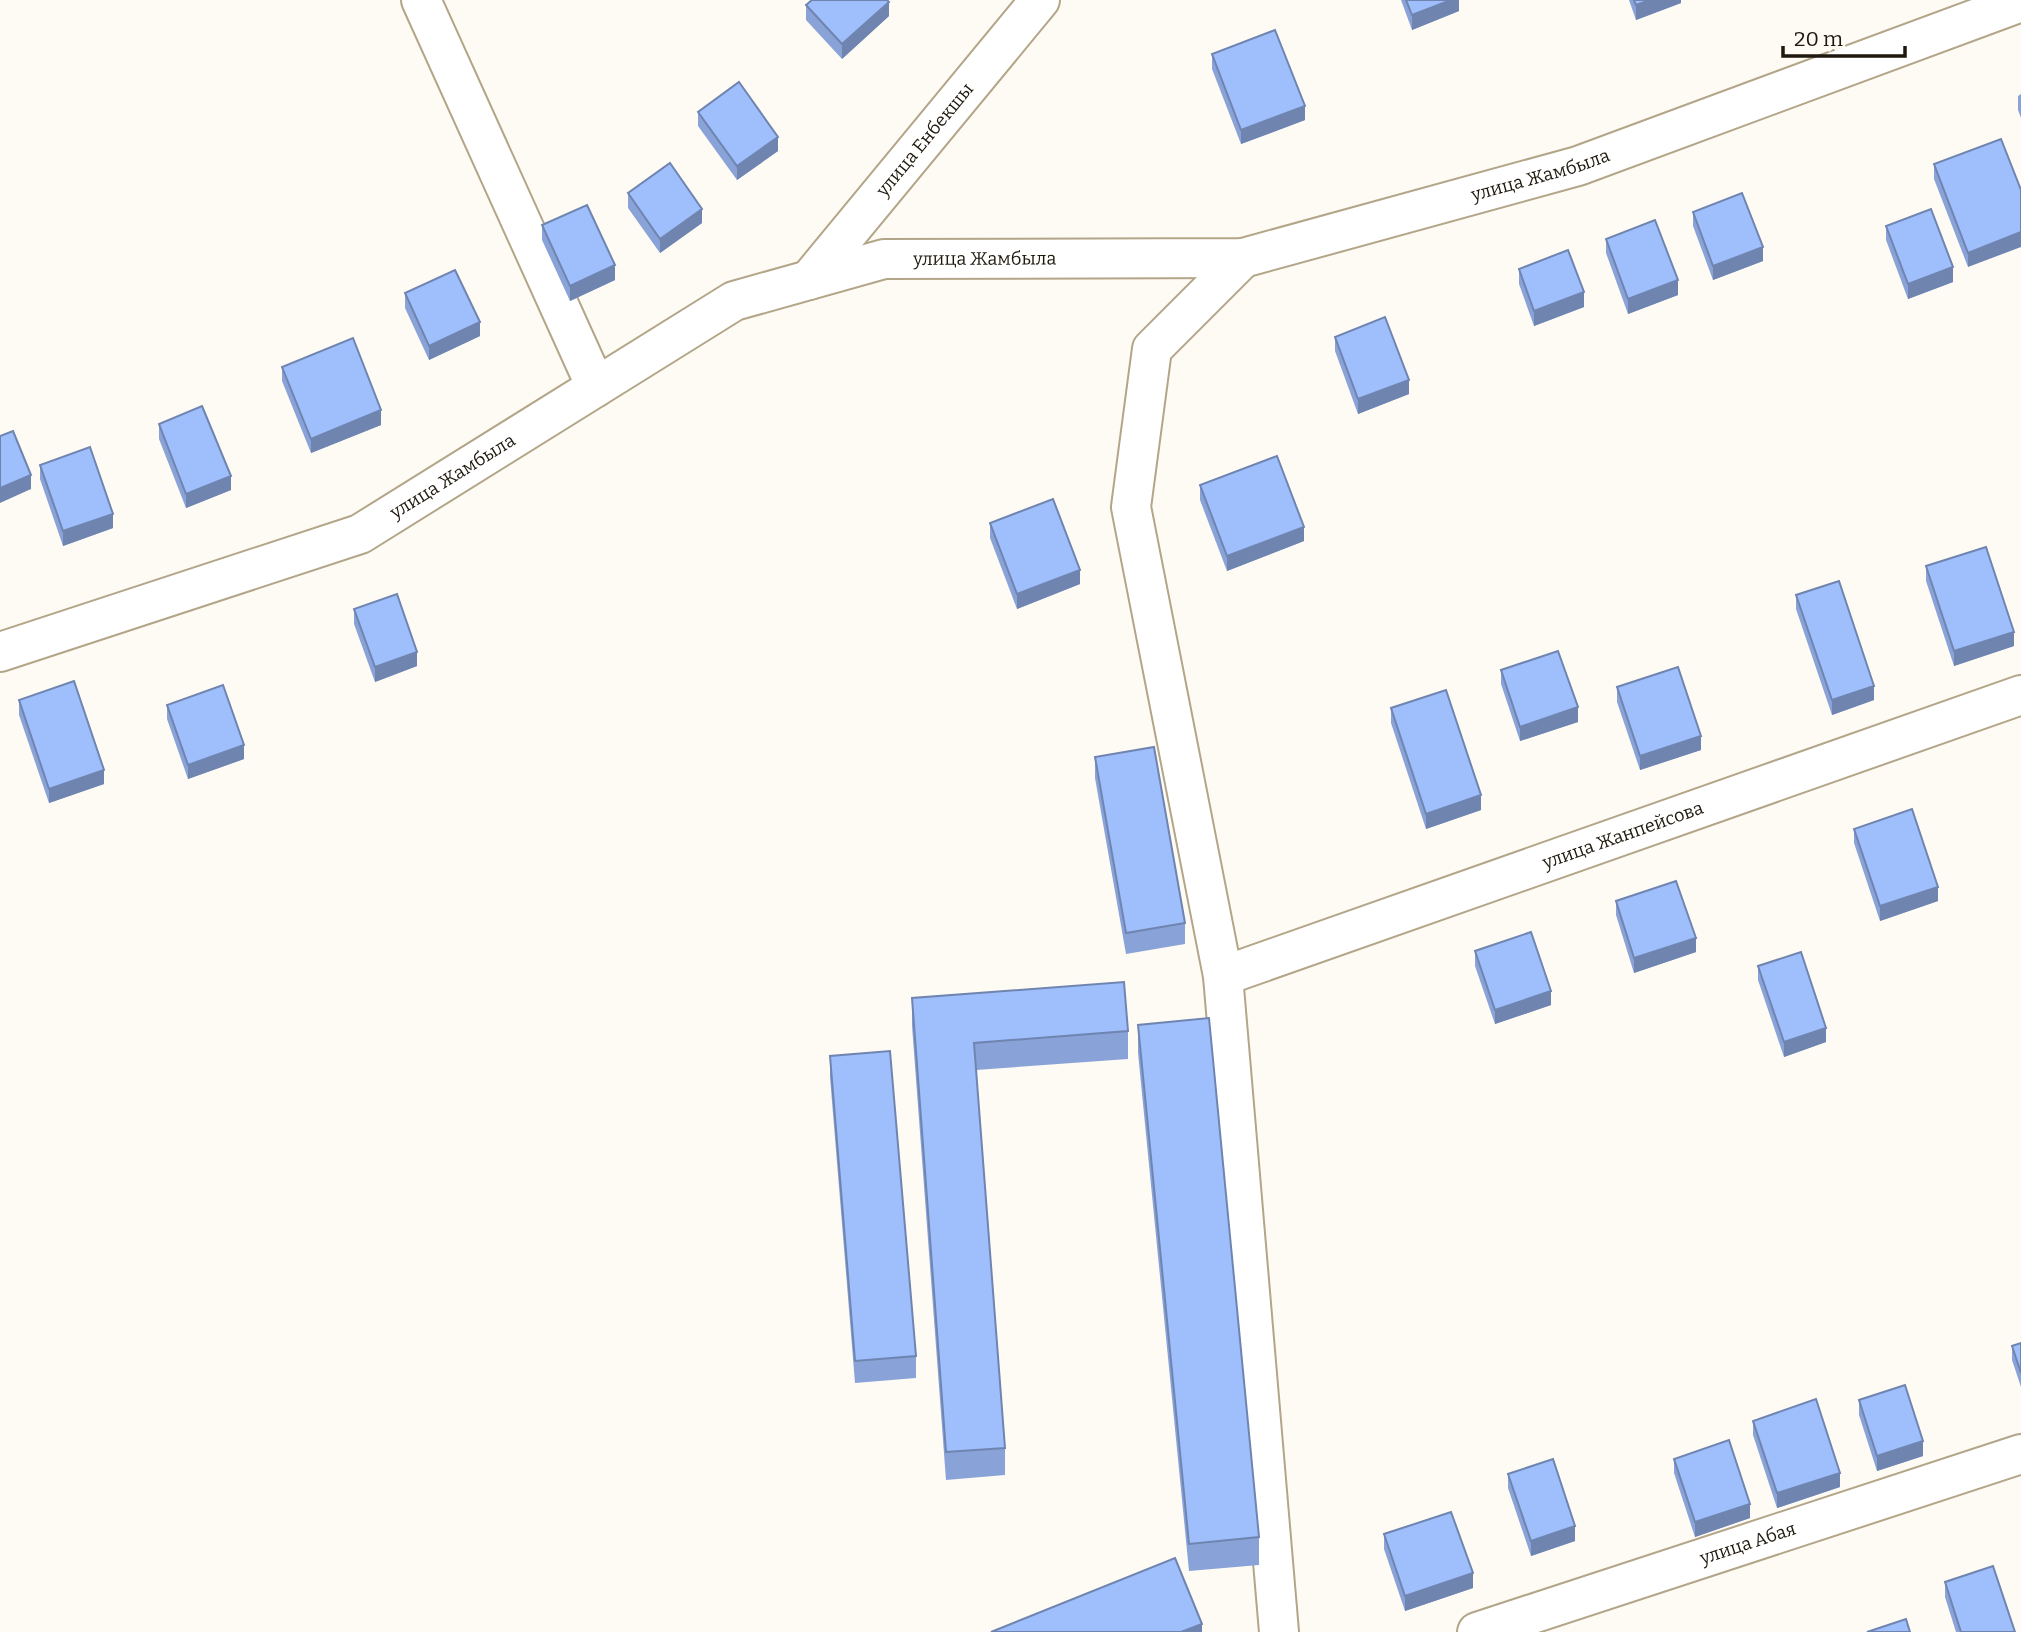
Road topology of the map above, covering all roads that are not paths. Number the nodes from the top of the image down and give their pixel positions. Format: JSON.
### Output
{"nodes":[{"id":1,"x":421,"y":0,"type":"edge"},
{"id":2,"x":1040,"y":0,"type":"edge"},
{"id":3,"x":2021,"y":2,"type":"edge"},
{"id":4,"x":1243,"y":258,"type":"junction"},
{"id":5,"x":809,"y":280,"type":"junction"},
{"id":6,"x":596,"y":387,"type":"junction"},
{"id":7,"x":0,"y":652,"type":"edge"},
{"id":8,"x":2021,"y":695,"type":"edge"},
{"id":9,"x":1223,"y":976,"type":"junction"},
{"id":10,"x":2021,"y":1454,"type":"edge"},
{"id":11,"x":1279,"y":1632,"type":"edge"},
{"id":12,"x":1477,"y":1632,"type":"edge"}],
"edges":[{"from":1,"to":6,"type":"street"},
{"from":2,"to":5,"type":"street","name":"улица Енбекшы"},
{"from":3,"to":4,"type":"street","name":"улица Жамбыла"},
{"from":4,"to":5,"type":"street","name":"улица Жамбыла"},
{"from":4,"to":9,"type":"street"},
{"from":5,"to":6,"type":"street","name":"улица Жамбыла"},
{"from":6,"to":7,"type":"street","name":"улица Жамбыла"},
{"from":8,"to":9,"type":"street","name":"улица Жанпейсова"},
{"from":9,"to":11,"type":"street"},
{"from":10,"to":12,"type":"street","name":"улица Абая"}]}
